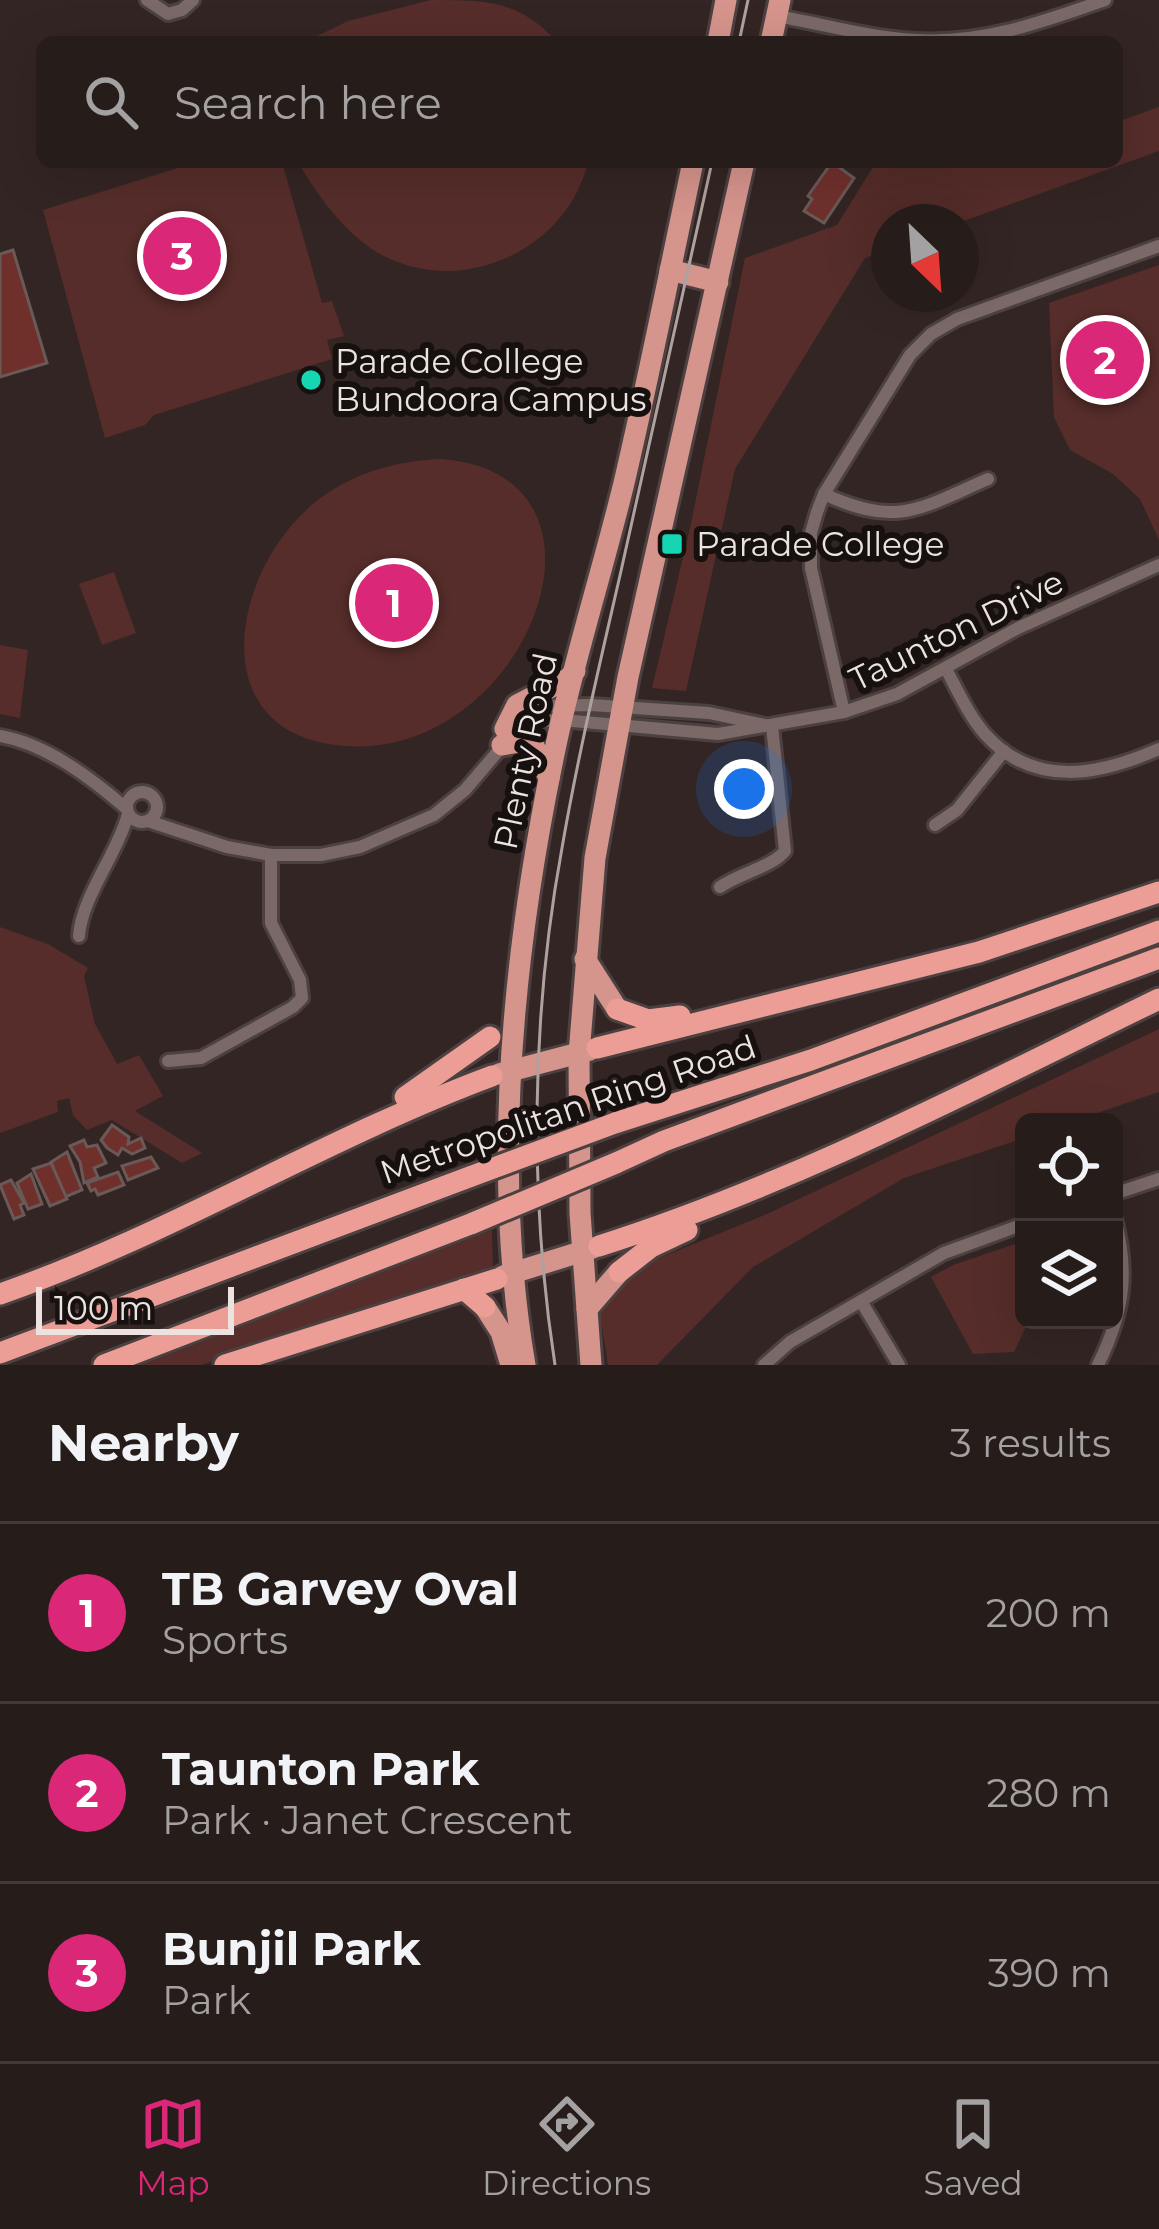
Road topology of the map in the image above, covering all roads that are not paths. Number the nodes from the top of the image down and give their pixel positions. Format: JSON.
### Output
{"nodes":[{"id":1,"x":147,"y":0,"type":"edge"},
{"id":2,"x":193,"y":0,"type":"edge"},
{"id":3,"x":726,"y":0,"type":"edge"},
{"id":4,"x":1106,"y":0,"type":"edge"},
{"id":5,"x":778,"y":8,"type":"edge"},
{"id":6,"x":719,"y":36,"type":"edge"},
{"id":7,"x":879,"y":36,"type":"edge"},
{"id":8,"x":976,"y":36,"type":"edge"},
{"id":9,"x":692,"y":168,"type":"edge"},
{"id":10,"x":743,"y":168,"type":"edge"},
{"id":11,"x":1159,"y":246,"type":"edge"},
{"id":12,"x":670,"y":270,"type":"junction"},
{"id":13,"x":718,"y":282,"type":"junction"},
{"id":14,"x":988,"y":478,"type":"dead end"},
{"id":15,"x":824,"y":494,"type":"junction"},
{"id":16,"x":1159,"y":565,"type":"edge"},
{"id":17,"x":946,"y":669,"type":"junction"},
{"id":18,"x":575,"y":671,"type":"junction"},
{"id":19,"x":844,"y":712,"type":"junction"},
{"id":20,"x":564,"y":713,"type":"junction"},
{"id":21,"x":631,"y":718,"type":"junction"},
{"id":22,"x":772,"y":726,"type":"junction"},
{"id":23,"x":0,"y":736,"type":"edge"},
{"id":24,"x":503,"y":737,"type":"junction"},
{"id":25,"x":1159,"y":749,"type":"edge"},
{"id":26,"x":1004,"y":751,"type":"junction"},
{"id":27,"x":550,"y":778,"type":"junction"},
{"id":28,"x":94,"y":781,"type":"junction"},
{"id":29,"x":135,"y":794,"type":"junction"},
{"id":30,"x":156,"y":805,"type":"junction"},
{"id":31,"x":128,"y":812,"type":"junction"},
{"id":32,"x":145,"y":821,"type":"junction"},
{"id":33,"x":935,"y":825,"type":"dead end"},
{"id":34,"x":181,"y":829,"type":"junction"},
{"id":35,"x":271,"y":855,"type":"junction"},
{"id":36,"x":113,"y":857,"type":"junction"},
{"id":37,"x":721,"y":887,"type":"dead end"},
{"id":38,"x":1159,"y":892,"type":"edge"},
{"id":39,"x":1159,"y":931,"type":"edge"},
{"id":40,"x":79,"y":936,"type":"dead end"},
{"id":41,"x":585,"y":958,"type":"junction"},
{"id":42,"x":1159,"y":958,"type":"edge"},
{"id":43,"x":1159,"y":999,"type":"edge"},
{"id":44,"x":748,"y":1008,"type":"junction"},
{"id":45,"x":515,"y":1010,"type":"junction"},
{"id":46,"x":588,"y":1051,"type":"junction"},
{"id":47,"x":168,"y":1061,"type":"dead end"},
{"id":48,"x":501,"y":1073,"type":"junction"},
{"id":49,"x":870,"y":1139,"type":"junction"},
{"id":50,"x":270,"y":1177,"type":"junction"},
{"id":51,"x":1159,"y":1179,"type":"edge"},
{"id":52,"x":1123,"y":1191,"type":"edge"},
{"id":53,"x":1116,"y":1221,"type":"edge"},
{"id":54,"x":1015,"y":1228,"type":"edge"},
{"id":55,"x":591,"y":1249,"type":"junction"},
{"id":56,"x":506,"y":1275,"type":"junction"},
{"id":57,"x":464,"y":1289,"type":"junction"},
{"id":58,"x":0,"y":1294,"type":"edge"},
{"id":59,"x":861,"y":1301,"type":"junction"},
{"id":60,"x":586,"y":1309,"type":"junction"},
{"id":61,"x":0,"y":1353,"type":"edge"},
{"id":62,"x":104,"y":1365,"type":"edge"},
{"id":63,"x":226,"y":1365,"type":"edge"},
{"id":64,"x":511,"y":1365,"type":"edge"},
{"id":65,"x":525,"y":1365,"type":"edge"},
{"id":66,"x":590,"y":1365,"type":"edge"},
{"id":67,"x":764,"y":1365,"type":"edge"},
{"id":68,"x":899,"y":1365,"type":"edge"},
{"id":69,"x":1098,"y":1365,"type":"edge"}],
"edges":[{"from":1,"to":2,"type":"street"},
{"from":3,"to":6,"type":"highway"},
{"from":4,"to":8,"type":"street"},
{"from":5,"to":7,"type":"street"},
{"from":9,"to":12,"type":"highway","name":"Plenty Road"},
{"from":10,"to":13,"type":"highway"},
{"from":11,"to":15,"type":"street"},
{"from":12,"to":13,"type":"highway"},
{"from":12,"to":18,"type":"highway","name":"Plenty Road"},
{"from":13,"to":21,"type":"highway"},
{"from":14,"to":15,"type":"street"},
{"from":15,"to":19,"type":"street"},
{"from":16,"to":17,"type":"street","name":"Taunton Drive"},
{"from":17,"to":19,"type":"street","name":"Taunton Drive"},
{"from":17,"to":26,"type":"street"},
{"from":18,"to":20,"type":"highway","name":"Plenty Road"},
{"from":18,"to":24,"type":"highway"},
{"from":19,"to":22,"type":"street","name":"Taunton Drive"},
{"from":20,"to":21,"type":"street"},
{"from":20,"to":24,"type":"street"},
{"from":20,"to":27,"type":"highway","name":"Plenty Road"},
{"from":21,"to":22,"type":"street","name":"Taunton Drive"},
{"from":21,"to":22,"type":"street","name":"Taunton Drive"},
{"from":21,"to":41,"type":"highway"},
{"from":22,"to":37,"type":"street"},
{"from":23,"to":28,"type":"street"},
{"from":24,"to":27,"type":"highway"},
{"from":24,"to":35,"type":"street"},
{"from":25,"to":26,"type":"street"},
{"from":26,"to":33,"type":"street"},
{"from":27,"to":45,"type":"highway","name":"Plenty Road"},
{"from":28,"to":29,"type":"street"},
{"from":28,"to":31,"type":"street"},
{"from":29,"to":30,"type":"street"},
{"from":29,"to":31,"type":"street"},
{"from":30,"to":32,"type":"street"},
{"from":30,"to":34,"type":"street"},
{"from":31,"to":32,"type":"street"},
{"from":31,"to":36,"type":"street"},
{"from":32,"to":34,"type":"street"},
{"from":32,"to":36,"type":"street"},
{"from":34,"to":35,"type":"street"},
{"from":35,"to":47,"type":"street"},
{"from":36,"to":40,"type":"street"},
{"from":38,"to":44,"type":"highway"},
{"from":39,"to":61,"type":"highway","name":"Metropolitan Ring Road","bridge":true},
{"from":41,"to":44,"type":"highway"},
{"from":41,"to":46,"type":"highway"},
{"from":42,"to":62,"type":"highway","name":"Metropolitan Ring Road","bridge":true},
{"from":43,"to":49,"type":"highway"},
{"from":44,"to":46,"type":"highway"},
{"from":45,"to":48,"type":"highway","name":"Plenty Road"},
{"from":45,"to":50,"type":"highway"},
{"from":46,"to":48,"type":"highway"},
{"from":46,"to":55,"type":"highway"},
{"from":48,"to":50,"type":"highway"},
{"from":48,"to":56,"type":"highway","name":"Plenty Road"},
{"from":49,"to":55,"type":"highway"},
{"from":49,"to":60,"type":"highway"},
{"from":50,"to":58,"type":"highway"},
{"from":51,"to":52,"type":"street"},
{"from":53,"to":69,"type":"street"},
{"from":54,"to":59,"type":"street"},
{"from":55,"to":56,"type":"highway"},
{"from":55,"to":60,"type":"highway"},
{"from":56,"to":57,"type":"highway"},
{"from":56,"to":65,"type":"highway","name":"Plenty Road"},
{"from":57,"to":63,"type":"highway"},
{"from":57,"to":64,"type":"highway"},
{"from":59,"to":67,"type":"street"},
{"from":59,"to":68,"type":"street"},
{"from":60,"to":66,"type":"highway"}]}
